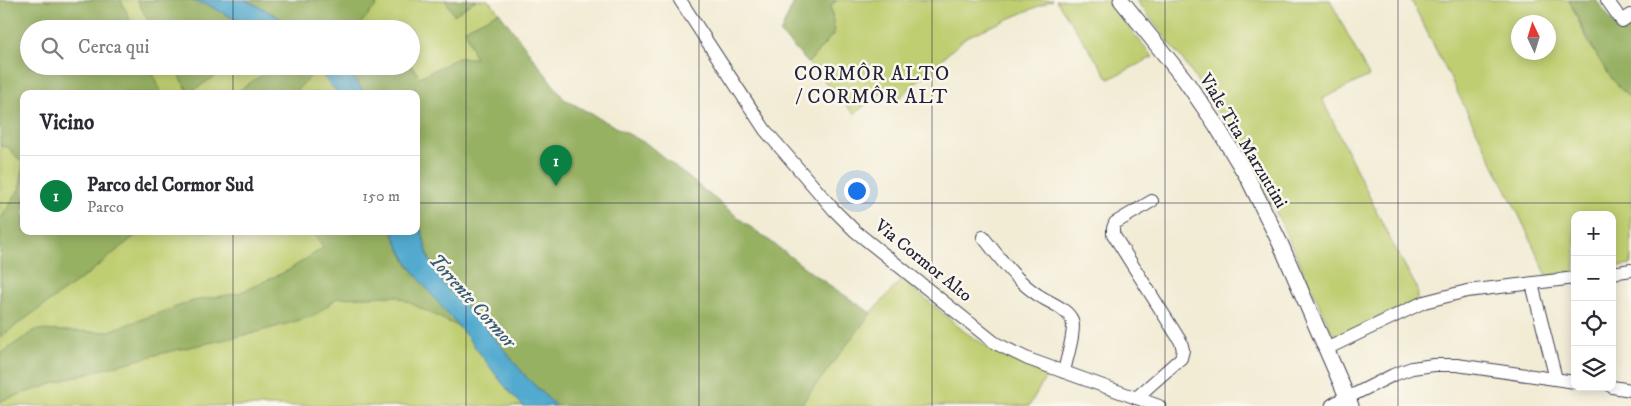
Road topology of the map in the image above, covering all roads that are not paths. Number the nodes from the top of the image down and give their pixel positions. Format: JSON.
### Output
{"nodes":[{"id":1,"x":680,"y":0,"type":"edge"},
{"id":2,"x":1121,"y":0,"type":"edge"},
{"id":3,"x":1607,"y":0,"type":"edge"},
{"id":4,"x":1631,"y":15,"type":"edge"},
{"id":5,"x":1152,"y":201,"type":"dead end"},
{"id":6,"x":983,"y":237,"type":"dead end"},
{"id":7,"x":1631,"y":270,"type":"edge"},
{"id":8,"x":1616,"y":272,"type":"edge"},
{"id":9,"x":1571,"y":279,"type":"edge"},
{"id":10,"x":1532,"y":284,"type":"junction"},
{"id":11,"x":1326,"y":349,"type":"junction"},
{"id":12,"x":1064,"y":372,"type":"junction"},
{"id":13,"x":1556,"y":379,"type":"junction"},
{"id":14,"x":1571,"y":381,"type":"edge"},
{"id":15,"x":1616,"y":388,"type":"edge"},
{"id":16,"x":1631,"y":390,"type":"edge"},
{"id":17,"x":1136,"y":398,"type":"junction"},
{"id":18,"x":1349,"y":402,"type":"edge"},
{"id":19,"x":1159,"y":406,"type":"edge"},
{"id":20,"x":1332,"y":406,"type":"edge"}],
"edges":[{"from":1,"to":12,"type":"street","name":"Via Cormor Alto"},
{"from":2,"to":11,"type":"street","name":"Viale Tita Marzuttini"},
{"from":3,"to":4,"type":"street"},
{"from":5,"to":17,"type":"street"},
{"from":6,"to":12,"type":"street"},
{"from":7,"to":8,"type":"street"},
{"from":9,"to":10,"type":"street"},
{"from":10,"to":11,"type":"street"},
{"from":10,"to":13,"type":"street"},
{"from":11,"to":18,"type":"street","name":"Viale Tita Marzuttini"},
{"from":12,"to":17,"type":"street","name":"Via Cormor Alto"},
{"from":13,"to":14,"type":"street"},
{"from":13,"to":18,"type":"street"},
{"from":15,"to":16,"type":"street"},
{"from":17,"to":19,"type":"street","name":"Via Cormor Alto"},
{"from":18,"to":20,"type":"street"}]}
